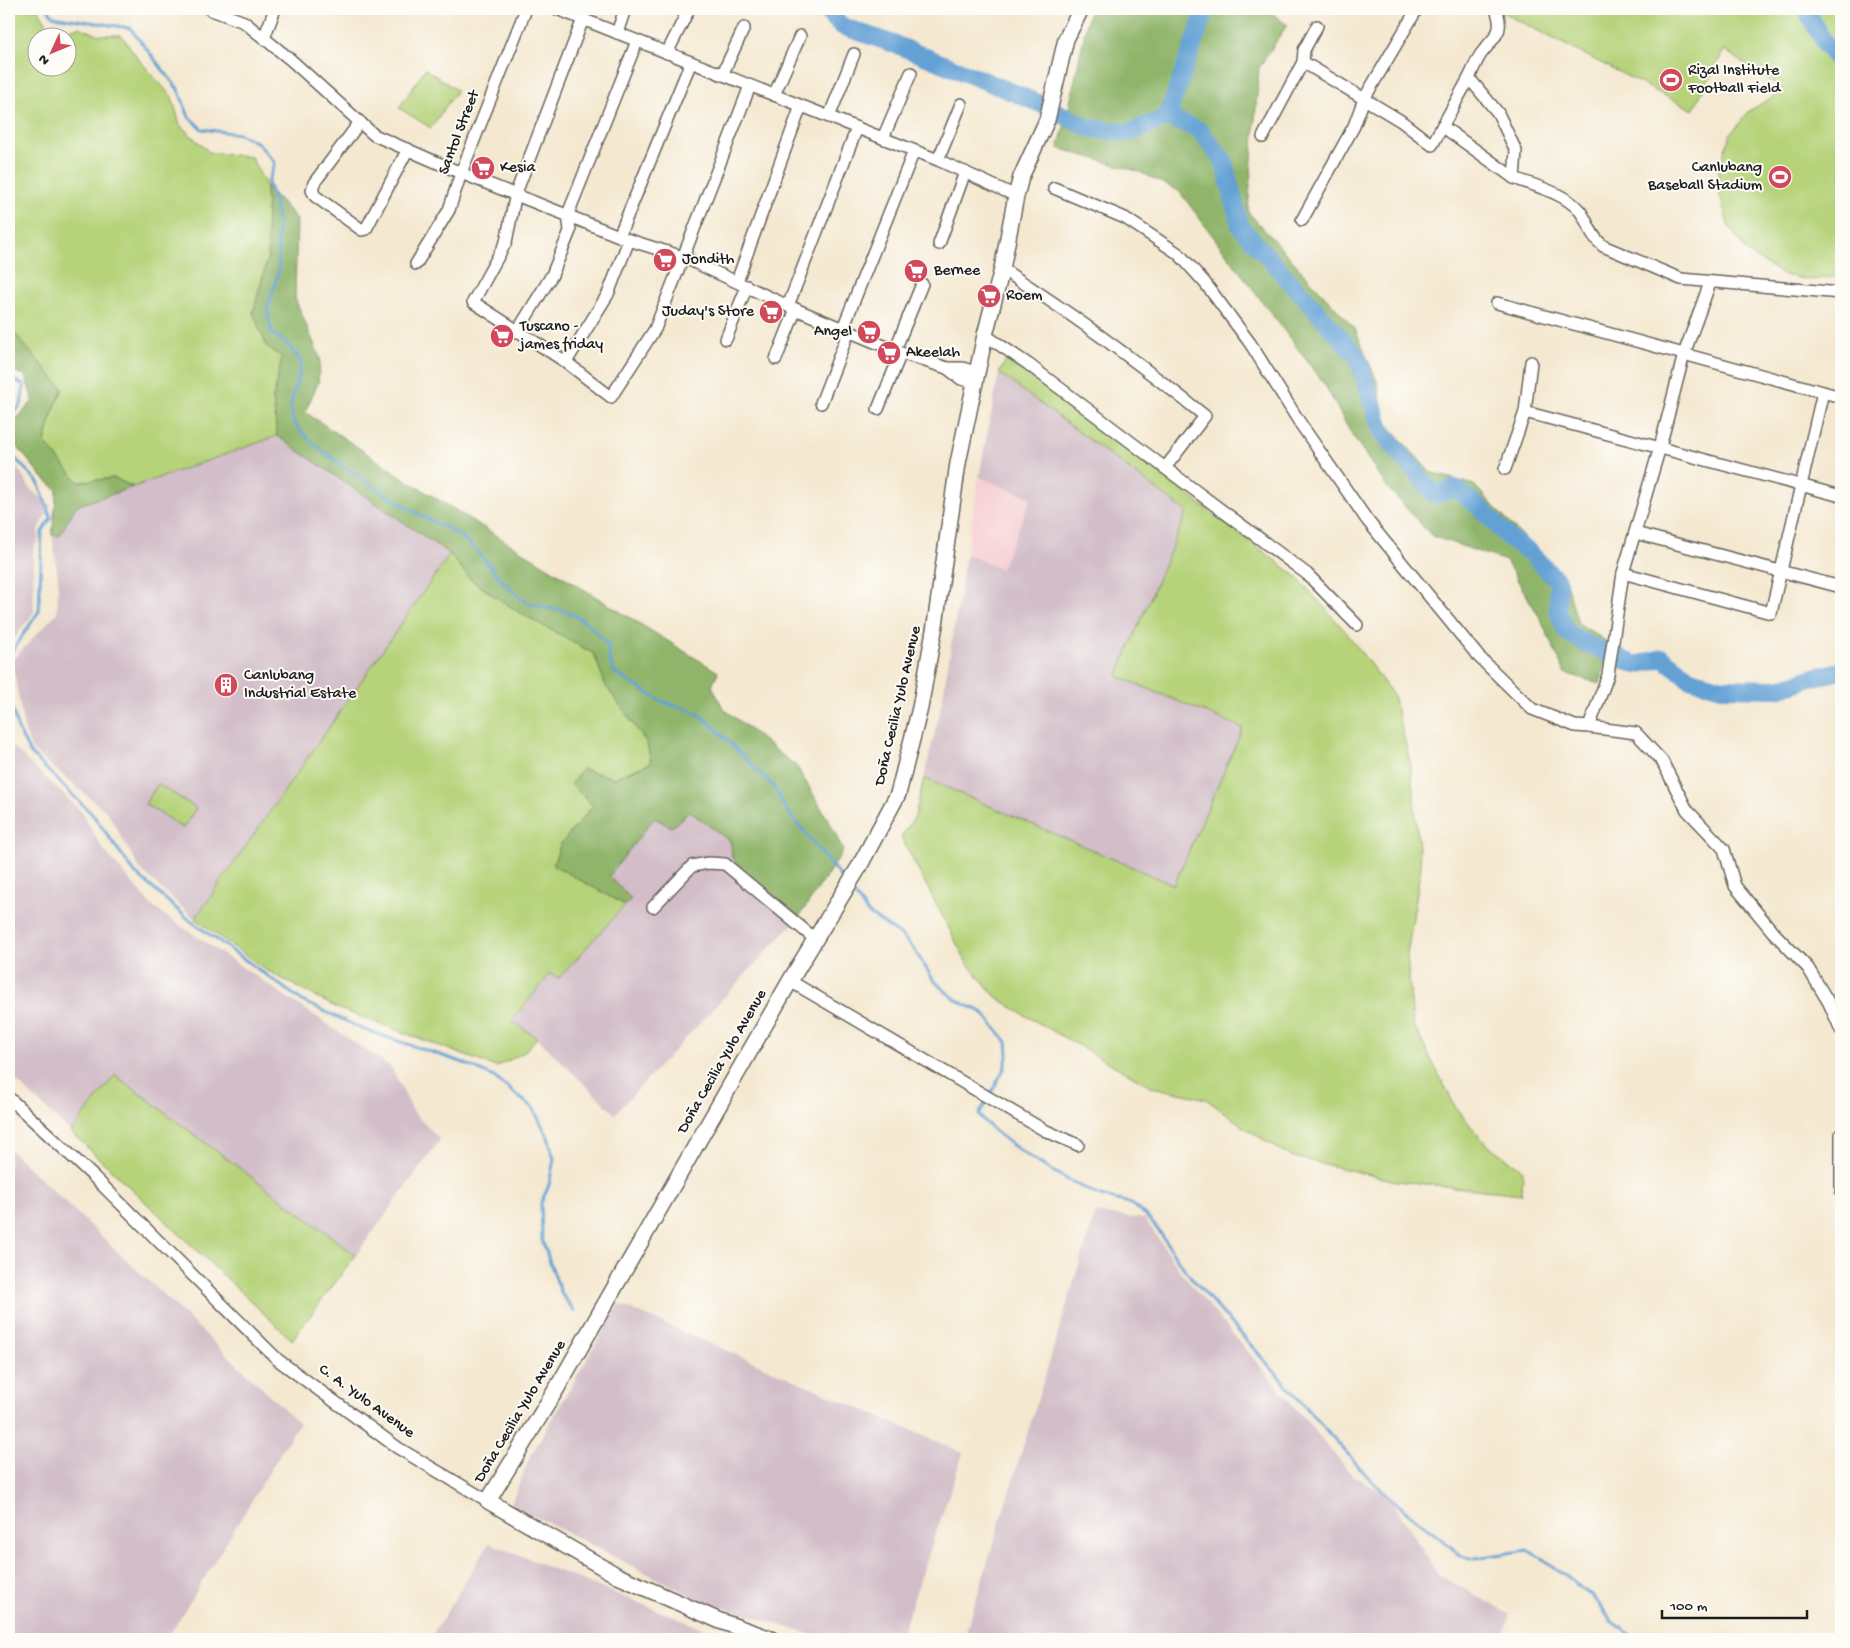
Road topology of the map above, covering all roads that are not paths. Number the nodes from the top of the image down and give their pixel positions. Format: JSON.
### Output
{"nodes":[{"id":1,"x":209,"y":9,"type":"edge"},
{"id":2,"x":275,"y":9,"type":"edge"},
{"id":3,"x":526,"y":9,"type":"edge"},
{"id":4,"x":625,"y":9,"type":"edge"},
{"id":5,"x":689,"y":9,"type":"edge"},
{"id":6,"x":1080,"y":9,"type":"edge"},
{"id":7,"x":1417,"y":9,"type":"edge"},
{"id":8,"x":1496,"y":9,"type":"edge"},
{"id":9,"x":561,"y":10,"type":"edge"},
{"id":10,"x":583,"y":19,"type":"junction"},
{"id":11,"x":1317,"y":26,"type":"dead end"},
{"id":12,"x":744,"y":28,"type":"dead end"},
{"id":13,"x":617,"y":33,"type":"junction"},
{"id":14,"x":800,"y":36,"type":"dead end"},
{"id":15,"x":264,"y":38,"type":"junction"},
{"id":16,"x":637,"y":41,"type":"junction"},
{"id":17,"x":668,"y":53,"type":"junction"},
{"id":18,"x":854,"y":54,"type":"dead end"},
{"id":19,"x":691,"y":62,"type":"junction"},
{"id":20,"x":1303,"y":62,"type":"junction"},
{"id":21,"x":911,"y":73,"type":"dead end"},
{"id":22,"x":722,"y":75,"type":"junction"},
{"id":23,"x":1469,"y":78,"type":"junction"},
{"id":24,"x":750,"y":86,"type":"junction"},
{"id":25,"x":774,"y":95,"type":"junction"},
{"id":26,"x":1364,"y":99,"type":"junction"},
{"id":27,"x":960,"y":104,"type":"dead end"},
{"id":28,"x":801,"y":106,"type":"junction"},
{"id":29,"x":829,"y":117,"type":"junction"},
{"id":30,"x":360,"y":122,"type":"junction"},
{"id":31,"x":1442,"y":126,"type":"junction"},
{"id":32,"x":857,"y":128,"type":"junction"},
{"id":33,"x":882,"y":138,"type":"junction"},
{"id":34,"x":1263,"y":138,"type":"dead end"},
{"id":35,"x":408,"y":149,"type":"junction"},
{"id":36,"x":914,"y":151,"type":"junction"},
{"id":37,"x":938,"y":160,"type":"junction"},
{"id":38,"x":964,"y":172,"type":"junction"},
{"id":39,"x":461,"y":173,"type":"junction"},
{"id":40,"x":1514,"y":178,"type":"junction"},
{"id":41,"x":1054,"y":188,"type":"dead end"},
{"id":42,"x":516,"y":193,"type":"junction"},
{"id":43,"x":1016,"y":196,"type":"junction"},
{"id":44,"x":568,"y":214,"type":"junction"},
{"id":45,"x":1302,"y":220,"type":"dead end"},
{"id":46,"x":624,"y":238,"type":"junction"},
{"id":47,"x":939,"y":244,"type":"dead end"},
{"id":48,"x":683,"y":257,"type":"junction"},
{"id":49,"x":416,"y":264,"type":"dead end"},
{"id":50,"x":1002,"y":269,"type":"junction"},
{"id":51,"x":1710,"y":283,"type":"junction"},
{"id":52,"x":742,"y":284,"type":"junction"},
{"id":53,"x":922,"y":284,"type":"dead end"},
{"id":54,"x":1841,"y":293,"type":"edge"},
{"id":55,"x":1497,"y":302,"type":"dead end"},
{"id":56,"x":792,"y":308,"type":"junction"},
{"id":57,"x":846,"y":329,"type":"junction"},
{"id":58,"x":517,"y":332,"type":"junction"},
{"id":59,"x":985,"y":335,"type":"junction"},
{"id":60,"x":726,"y":339,"type":"dead end"},
{"id":61,"x":898,"y":351,"type":"junction"},
{"id":62,"x":1684,"y":354,"type":"junction"},
{"id":63,"x":776,"y":359,"type":"dead end"},
{"id":64,"x":566,"y":362,"type":"junction"},
{"id":65,"x":1531,"y":362,"type":"dead end"},
{"id":66,"x":976,"y":378,"type":"junction"},
{"id":67,"x":1823,"y":392,"type":"junction"},
{"id":68,"x":1841,"y":397,"type":"edge"},
{"id":69,"x":821,"y":403,"type":"dead end"},
{"id":70,"x":878,"y":410,"type":"dead end"},
{"id":71,"x":1525,"y":412,"type":"junction"},
{"id":72,"x":1660,"y":447,"type":"junction"},
{"id":73,"x":1166,"y":468,"type":"junction"},
{"id":74,"x":1505,"y":470,"type":"dead end"},
{"id":75,"x":1800,"y":484,"type":"junction"},
{"id":76,"x":1841,"y":496,"type":"edge"},
{"id":77,"x":1635,"y":533,"type":"junction"},
{"id":78,"x":1781,"y":571,"type":"junction"},
{"id":79,"x":1623,"y":573,"type":"junction"},
{"id":80,"x":1841,"y":587,"type":"edge"},
{"id":81,"x":1357,"y":625,"type":"dead end"},
{"id":82,"x":1589,"y":727,"type":"junction"},
{"id":83,"x":652,"y":907,"type":"dead end"},
{"id":84,"x":815,"y":939,"type":"junction"},
{"id":85,"x":790,"y":982,"type":"junction"},
{"id":86,"x":1841,"y":1030,"type":"edge"},
{"id":87,"x":9,"y":1098,"type":"edge"},
{"id":88,"x":1841,"y":1134,"type":"edge"},
{"id":89,"x":1078,"y":1145,"type":"dead end"},
{"id":90,"x":1841,"y":1191,"type":"edge"},
{"id":91,"x":488,"y":1501,"type":"junction"},
{"id":92,"x":771,"y":1639,"type":"edge"}],
"edges":[{"from":1,"to":15,"type":"street"},
{"from":2,"to":15,"type":"street"},
{"from":3,"to":39,"type":"street","name":"Santol Street"},
{"from":4,"to":13,"type":"street"},
{"from":5,"to":17,"type":"street"},
{"from":6,"to":43,"type":"main road","name":"Doña Cecilia Yulo Avenue"},
{"from":7,"to":26,"type":"street"},
{"from":8,"to":23,"type":"street"},
{"from":9,"to":10,"type":"street"},
{"from":10,"to":13,"type":"street"},
{"from":10,"to":42,"type":"street"},
{"from":11,"to":20,"type":"street"},
{"from":12,"to":22,"type":"street"},
{"from":13,"to":16,"type":"street"},
{"from":14,"to":25,"type":"street"},
{"from":15,"to":30,"type":"street"},
{"from":16,"to":17,"type":"street"},
{"from":16,"to":44,"type":"street"},
{"from":17,"to":19,"type":"street"},
{"from":18,"to":29,"type":"street"},
{"from":19,"to":22,"type":"street"},
{"from":19,"to":46,"type":"street"},
{"from":20,"to":26,"type":"street"},
{"from":20,"to":34,"type":"street"},
{"from":21,"to":33,"type":"street"},
{"from":22,"to":24,"type":"street"},
{"from":23,"to":31,"type":"street"},
{"from":23,"to":40,"type":"street"},
{"from":24,"to":25,"type":"street"},
{"from":24,"to":48,"type":"street"},
{"from":25,"to":28,"type":"street"},
{"from":26,"to":31,"type":"street"},
{"from":26,"to":45,"type":"street"},
{"from":27,"to":37,"type":"street"},
{"from":28,"to":29,"type":"street"},
{"from":28,"to":52,"type":"street"},
{"from":29,"to":32,"type":"street"},
{"from":30,"to":35,"type":"street"},
{"from":30,"to":35,"type":"street"},
{"from":31,"to":40,"type":"street"},
{"from":32,"to":33,"type":"street"},
{"from":32,"to":56,"type":"street"},
{"from":33,"to":36,"type":"street"},
{"from":35,"to":39,"type":"street"},
{"from":36,"to":37,"type":"street"},
{"from":36,"to":57,"type":"street"},
{"from":37,"to":38,"type":"street"},
{"from":38,"to":43,"type":"street"},
{"from":38,"to":47,"type":"street"},
{"from":39,"to":42,"type":"street"},
{"from":39,"to":49,"type":"street","name":"Santol Street"},
{"from":40,"to":51,"type":"street"},
{"from":41,"to":82,"type":"street"},
{"from":42,"to":44,"type":"street"},
{"from":42,"to":58,"type":"street"},
{"from":43,"to":50,"type":"main road","name":"Doña Cecilia Yulo Avenue"},
{"from":44,"to":46,"type":"street"},
{"from":44,"to":58,"type":"street"},
{"from":46,"to":48,"type":"street"},
{"from":46,"to":64,"type":"street"},
{"from":48,"to":52,"type":"street"},
{"from":48,"to":64,"type":"street"},
{"from":50,"to":59,"type":"main road","name":"Doña Cecilia Yulo Avenue"},
{"from":50,"to":73,"type":"street"},
{"from":51,"to":54,"type":"street"},
{"from":51,"to":62,"type":"street"},
{"from":52,"to":56,"type":"street"},
{"from":52,"to":60,"type":"street"},
{"from":53,"to":61,"type":"street"},
{"from":55,"to":62,"type":"street"},
{"from":56,"to":57,"type":"street"},
{"from":56,"to":63,"type":"street"},
{"from":57,"to":61,"type":"street"},
{"from":57,"to":69,"type":"street"},
{"from":58,"to":64,"type":"street"},
{"from":59,"to":66,"type":"main road","name":"Doña Cecilia Yulo Avenue"},
{"from":59,"to":73,"type":"street"},
{"from":61,"to":66,"type":"street"},
{"from":61,"to":70,"type":"street"},
{"from":62,"to":67,"type":"street"},
{"from":62,"to":72,"type":"street"},
{"from":65,"to":71,"type":"street"},
{"from":66,"to":84,"type":"main road","name":"Doña Cecilia Yulo Avenue"},
{"from":67,"to":68,"type":"street"},
{"from":67,"to":75,"type":"street"},
{"from":71,"to":72,"type":"street"},
{"from":71,"to":74,"type":"street"},
{"from":72,"to":75,"type":"street"},
{"from":72,"to":77,"type":"street"},
{"from":73,"to":81,"type":"street"},
{"from":75,"to":76,"type":"street"},
{"from":75,"to":78,"type":"street"},
{"from":77,"to":78,"type":"street"},
{"from":77,"to":79,"type":"street"},
{"from":78,"to":79,"type":"street"},
{"from":78,"to":80,"type":"street"},
{"from":79,"to":82,"type":"street"},
{"from":82,"to":86,"type":"street"},
{"from":83,"to":84,"type":"street"},
{"from":84,"to":85,"type":"main road","name":"Doña Cecilia Yulo Avenue"},
{"from":85,"to":89,"type":"street"},
{"from":85,"to":91,"type":"main road","name":"Doña Cecilia Yulo Avenue"},
{"from":87,"to":91,"type":"street","name":"C. A. Yulo Avenue"},
{"from":88,"to":90,"type":"street"},
{"from":91,"to":92,"type":"main road","name":"C. A. Yulo Avenue"}]}
